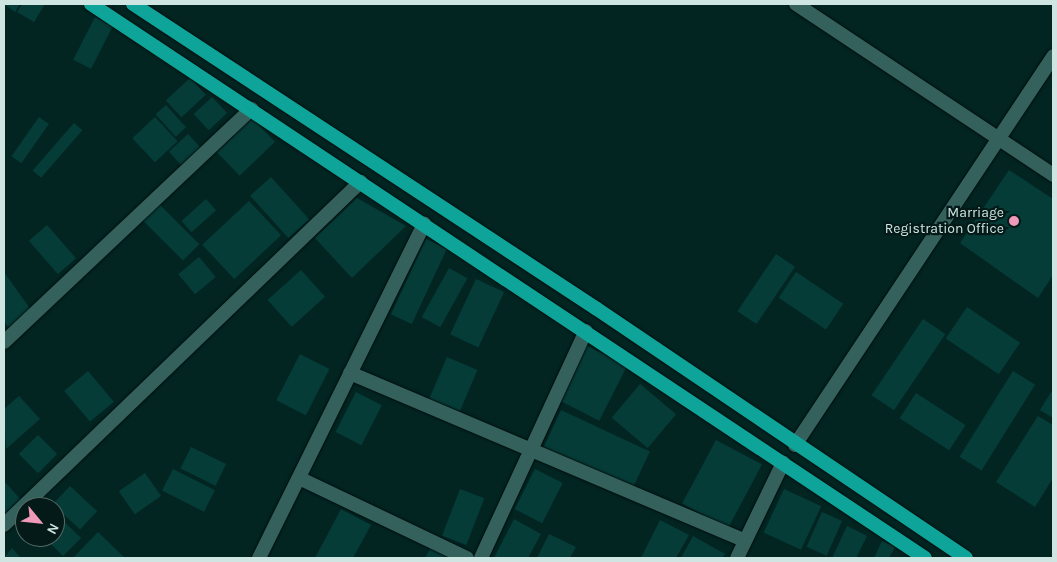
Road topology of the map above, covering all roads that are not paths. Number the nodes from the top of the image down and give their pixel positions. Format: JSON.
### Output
{"nodes":[{"id":1,"x":91,"y":4,"type":"edge"},
{"id":2,"x":133,"y":4,"type":"edge"},
{"id":3,"x":796,"y":4,"type":"edge"},
{"id":4,"x":1053,"y":56,"type":"edge"},
{"id":5,"x":251,"y":109,"type":"junction"},
{"id":6,"x":998,"y":140,"type":"junction"},
{"id":7,"x":1053,"y":175,"type":"edge"},
{"id":8,"x":361,"y":182,"type":"junction"},
{"id":9,"x":424,"y":224,"type":"junction"},
{"id":10,"x":586,"y":331,"type":"junction"},
{"id":11,"x":4,"y":342,"type":"edge"},
{"id":12,"x":350,"y":373,"type":"junction"},
{"id":13,"x":795,"y":445,"type":"junction"},
{"id":14,"x":530,"y":452,"type":"junction"},
{"id":15,"x":783,"y":463,"type":"junction"},
{"id":16,"x":299,"y":478,"type":"junction"},
{"id":17,"x":4,"y":525,"type":"edge"},
{"id":18,"x":745,"y":541,"type":"junction"},
{"id":19,"x":259,"y":558,"type":"edge"},
{"id":20,"x":467,"y":558,"type":"edge"},
{"id":21,"x":481,"y":558,"type":"edge"},
{"id":22,"x":737,"y":558,"type":"edge"},
{"id":23,"x":926,"y":558,"type":"edge"},
{"id":24,"x":966,"y":558,"type":"edge"}],
"edges":[{"from":1,"to":5,"type":"highway"},
{"from":2,"to":13,"type":"highway"},
{"from":3,"to":6,"type":"street"},
{"from":4,"to":6,"type":"street"},
{"from":5,"to":8,"type":"highway"},
{"from":5,"to":11,"type":"street"},
{"from":6,"to":7,"type":"street"},
{"from":6,"to":13,"type":"street"},
{"from":8,"to":9,"type":"highway"},
{"from":8,"to":17,"type":"street"},
{"from":9,"to":10,"type":"highway"},
{"from":9,"to":12,"type":"street"},
{"from":10,"to":14,"type":"street"},
{"from":10,"to":15,"type":"highway"},
{"from":12,"to":14,"type":"street"},
{"from":12,"to":16,"type":"street"},
{"from":13,"to":24,"type":"highway"},
{"from":14,"to":18,"type":"street"},
{"from":14,"to":21,"type":"street"},
{"from":15,"to":18,"type":"street"},
{"from":15,"to":23,"type":"highway"},
{"from":16,"to":19,"type":"street"},
{"from":16,"to":20,"type":"street"},
{"from":18,"to":22,"type":"street"}]}
